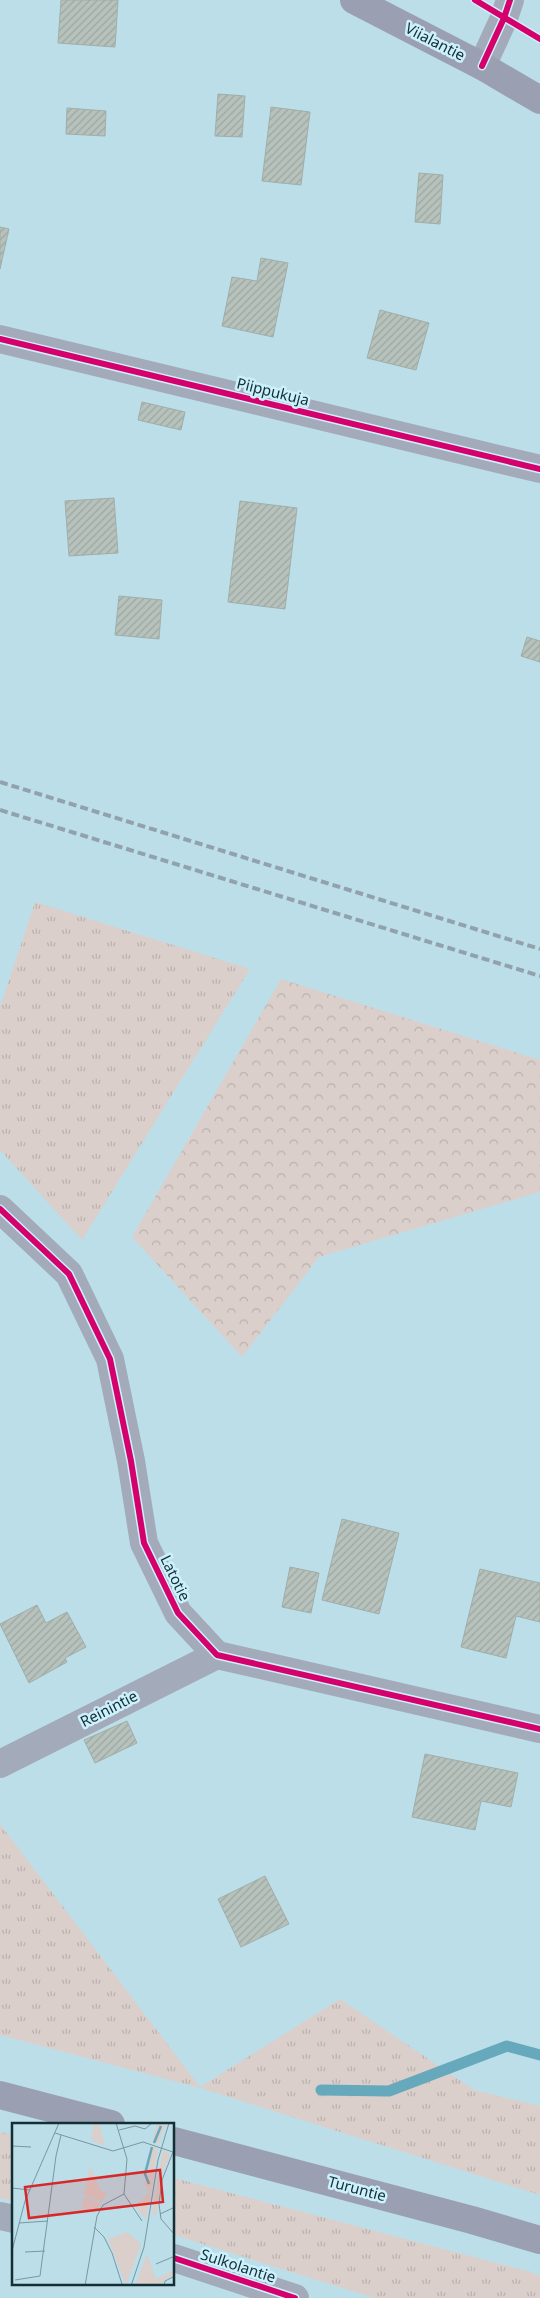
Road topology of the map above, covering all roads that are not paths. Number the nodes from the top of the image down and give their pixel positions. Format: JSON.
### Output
{"nodes":[{"id":1,"x":354,"y":0,"type":"edge"},
{"id":2,"x":510,"y":0,"type":"edge"},
{"id":3,"x":482,"y":66,"type":"junction"},
{"id":4,"x":540,"y":100,"type":"edge"},
{"id":5,"x":0,"y":339,"type":"edge"},
{"id":6,"x":540,"y":470,"type":"edge"},
{"id":7,"x":0,"y":1209,"type":"edge"},
{"id":8,"x":217,"y":1655,"type":"junction"},
{"id":9,"x":540,"y":1729,"type":"edge"},
{"id":10,"x":0,"y":1764,"type":"edge"},
{"id":11,"x":0,"y":2095,"type":"edge"},
{"id":12,"x":106,"y":2123,"type":"edge"},
{"id":13,"x":175,"y":2141,"type":"edge"},
{"id":14,"x":540,"y":2240,"type":"edge"},
{"id":15,"x":175,"y":2258,"type":"edge"},
{"id":16,"x":295,"y":2298,"type":"edge"}],
"edges":[{"from":1,"to":3,"type":"main road","name":"Viialantie"},
{"from":2,"to":3,"type":"street"},
{"from":3,"to":4,"type":"main road","name":"Viialantie"},
{"from":5,"to":6,"type":"street","name":"Piippukuja"},
{"from":7,"to":8,"type":"street","name":"Latotie"},
{"from":8,"to":9,"type":"street"},
{"from":8,"to":10,"type":"street","name":"Reinintie"},
{"from":11,"to":12,"type":"main road"},
{"from":13,"to":14,"type":"main road","name":"Turuntie"},
{"from":15,"to":16,"type":"street","name":"Sulkolantie"}]}
